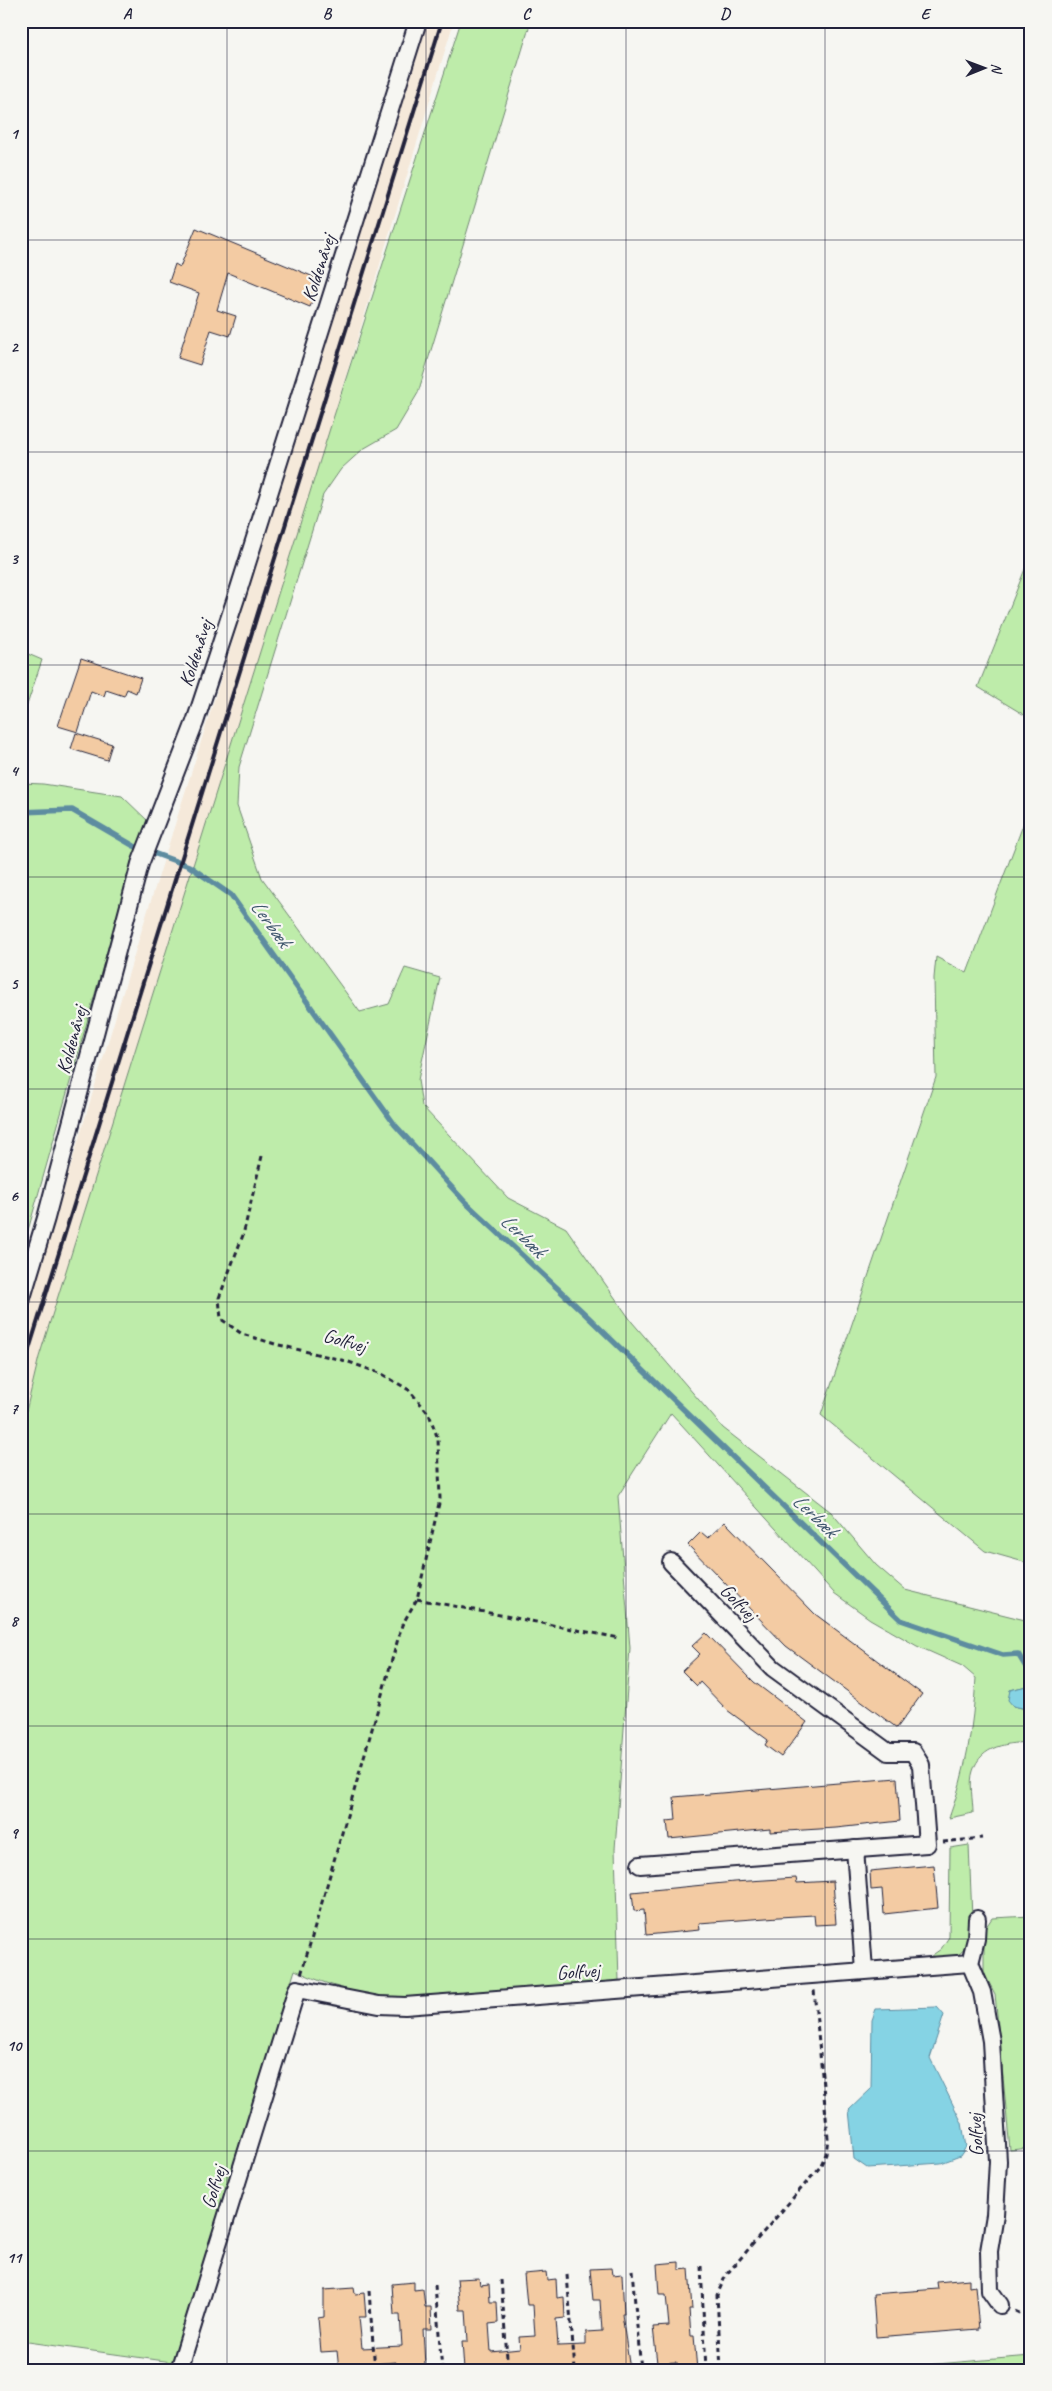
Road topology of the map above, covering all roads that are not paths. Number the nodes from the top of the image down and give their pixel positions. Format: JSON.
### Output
{"nodes":[{"id":1,"x":418,"y":21,"type":"edge"},
{"id":2,"x":21,"y":1301,"type":"edge"},
{"id":3,"x":671,"y":1562,"type":"dead end"},
{"id":4,"x":855,"y":1849,"type":"junction"},
{"id":5,"x":640,"y":1865,"type":"dead end"},
{"id":6,"x":977,"y":1919,"type":"dead end"},
{"id":7,"x":970,"y":1962,"type":"junction"},
{"id":8,"x":864,"y":1970,"type":"junction"},
{"id":9,"x":1000,"y":2305,"type":"dead end"},
{"id":10,"x":179,"y":2370,"type":"edge"}],
"edges":[{"from":1,"to":2,"type":"street","name":"Koldenåvej"},
{"from":3,"to":4,"type":"street","name":"Golfvej"},
{"from":4,"to":5,"type":"street"},
{"from":4,"to":8,"type":"street"},
{"from":6,"to":7,"type":"street"},
{"from":7,"to":8,"type":"street","name":"Golfvej"},
{"from":7,"to":9,"type":"street","name":"Golfvej"},
{"from":8,"to":10,"type":"street","name":"Golfvej"}]}
